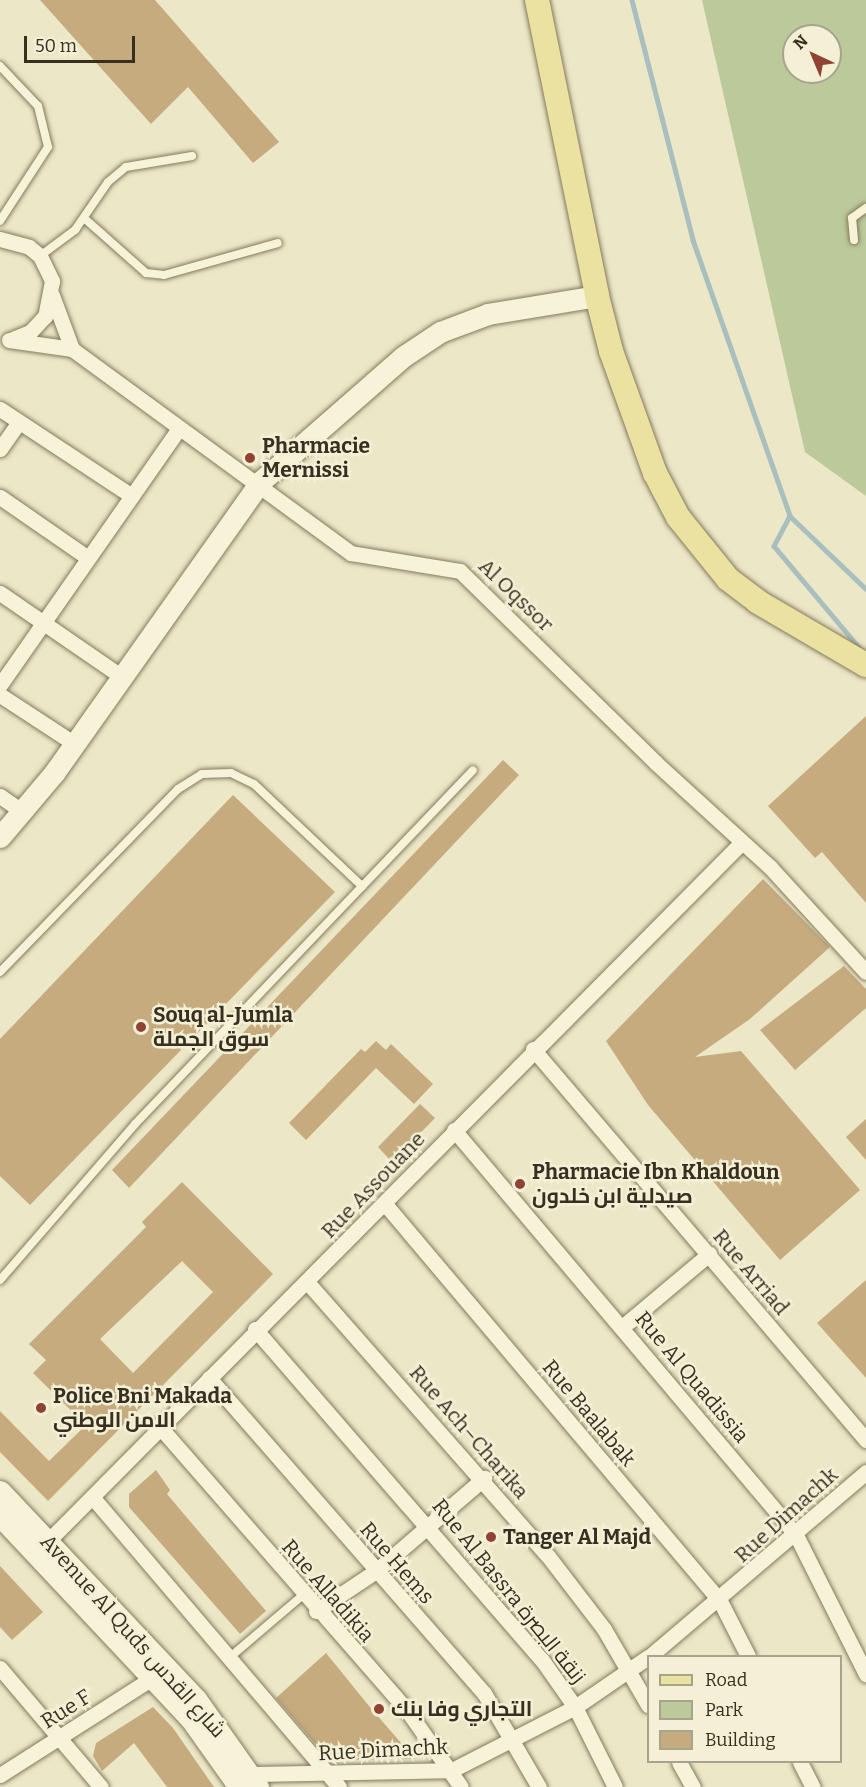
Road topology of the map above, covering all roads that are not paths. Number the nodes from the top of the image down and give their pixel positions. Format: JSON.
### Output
{"nodes":[{"id":1,"x":537,"y":0,"type":"edge"},
{"id":2,"x":0,"y":66,"type":"edge"},
{"id":3,"x":192,"y":156,"type":"dead end"},
{"id":4,"x":866,"y":208,"type":"edge"},
{"id":5,"x":84,"y":218,"type":"junction"},
{"id":6,"x":0,"y":221,"type":"edge"},
{"id":7,"x":1,"y":238,"type":"edge"},
{"id":8,"x":855,"y":240,"type":"dead end"},
{"id":9,"x":278,"y":243,"type":"dead end"},
{"id":10,"x":40,"y":256,"type":"junction"},
{"id":11,"x":52,"y":295,"type":"junction"},
{"id":12,"x":597,"y":296,"type":"junction"},
{"id":13,"x":5,"y":340,"type":"edge"},
{"id":14,"x":72,"y":349,"type":"junction"},
{"id":15,"x":0,"y":409,"type":"edge"},
{"id":16,"x":19,"y":422,"type":"junction"},
{"id":17,"x":179,"y":428,"type":"junction"},
{"id":18,"x":0,"y":449,"type":"edge"},
{"id":19,"x":260,"y":482,"type":"junction"},
{"id":20,"x":132,"y":496,"type":"junction"},
{"id":21,"x":0,"y":497,"type":"edge"},
{"id":22,"x":88,"y":558,"type":"junction"},
{"id":23,"x":0,"y":593,"type":"edge"},
{"id":24,"x":41,"y":622,"type":"junction"},
{"id":25,"x":866,"y":664,"type":"edge"},
{"id":26,"x":122,"y":677,"type":"junction"},
{"id":27,"x":0,"y":685,"type":"edge"},
{"id":28,"x":0,"y":695,"type":"edge"},
{"id":29,"x":75,"y":744,"type":"junction"},
{"id":30,"x":472,"y":770,"type":"dead end"},
{"id":31,"x":0,"y":796,"type":"edge"},
{"id":32,"x":24,"y":813,"type":"junction"},
{"id":33,"x":0,"y":837,"type":"edge"},
{"id":34,"x":741,"y":843,"type":"junction"},
{"id":35,"x":362,"y":886,"type":"junction"},
{"id":36,"x":0,"y":972,"type":"edge"},
{"id":37,"x":866,"y":972,"type":"edge"},
{"id":38,"x":533,"y":1049,"type":"junction"},
{"id":39,"x":454,"y":1130,"type":"junction"},
{"id":40,"x":385,"y":1204,"type":"junction"},
{"id":41,"x":709,"y":1254,"type":"junction"},
{"id":42,"x":0,"y":1280,"type":"edge"},
{"id":43,"x":308,"y":1283,"type":"junction"},
{"id":44,"x":622,"y":1327,"type":"junction"},
{"id":45,"x":255,"y":1329,"type":"junction"},
{"id":46,"x":209,"y":1377,"type":"junction"},
{"id":47,"x":159,"y":1426,"type":"junction"},
{"id":48,"x":866,"y":1440,"type":"edge"},
{"id":49,"x":866,"y":1472,"type":"edge"},
{"id":50,"x":484,"y":1478,"type":"junction"},
{"id":51,"x":0,"y":1491,"type":"edge"},
{"id":52,"x":94,"y":1499,"type":"junction"},
{"id":53,"x":0,"y":1516,"type":"edge"},
{"id":54,"x":429,"y":1525,"type":"junction"},
{"id":55,"x":796,"y":1536,"type":"junction"},
{"id":56,"x":41,"y":1548,"type":"junction"},
{"id":57,"x":376,"y":1571,"type":"junction"},
{"id":58,"x":303,"y":1595,"type":"junction"},
{"id":59,"x":720,"y":1601,"type":"junction"},
{"id":60,"x":316,"y":1611,"type":"junction"},
{"id":61,"x":652,"y":1655,"type":"edge"},
{"id":62,"x":747,"y":1655,"type":"edge"},
{"id":63,"x":228,"y":1659,"type":"junction"},
{"id":64,"x":647,"y":1659,"type":"edge"},
{"id":65,"x":0,"y":1669,"type":"edge"},
{"id":66,"x":631,"y":1672,"type":"junction"},
{"id":67,"x":866,"y":1674,"type":"edge"},
{"id":68,"x":154,"y":1677,"type":"junction"},
{"id":69,"x":647,"y":1703,"type":"edge"},
{"id":70,"x":575,"y":1707,"type":"junction"},
{"id":71,"x":61,"y":1738,"type":"junction"},
{"id":72,"x":515,"y":1739,"type":"junction"},
{"id":73,"x":680,"y":1763,"type":"edge"},
{"id":74,"x":801,"y":1763,"type":"edge"},
{"id":75,"x":452,"y":1770,"type":"junction"},
{"id":76,"x":0,"y":1774,"type":"edge"},
{"id":77,"x":326,"y":1775,"type":"junction"},
{"id":78,"x":246,"y":1782,"type":"edge"},
{"id":79,"x":101,"y":1787,"type":"edge"},
{"id":80,"x":339,"y":1787,"type":"edge"},
{"id":81,"x":461,"y":1787,"type":"edge"},
{"id":82,"x":539,"y":1787,"type":"edge"},
{"id":83,"x":615,"y":1787,"type":"edge"},
{"id":84,"x":693,"y":1787,"type":"edge"},
{"id":85,"x":813,"y":1787,"type":"edge"}],
"edges":[{"from":1,"to":12,"type":"main road"},
{"from":2,"to":6,"type":"lane"},
{"from":3,"to":5,"type":"lane"},
{"from":4,"to":8,"type":"lane"},
{"from":5,"to":9,"type":"lane"},
{"from":5,"to":10,"type":"lane"},
{"from":7,"to":10,"type":"street"},
{"from":10,"to":11,"type":"street"},
{"from":11,"to":13,"type":"street"},
{"from":11,"to":14,"type":"street"},
{"from":12,"to":19,"type":"street"},
{"from":12,"to":25,"type":"main road"},
{"from":13,"to":14,"type":"street","name":"Al Oqssor"},
{"from":14,"to":17,"type":"street","name":"Al Oqssor"},
{"from":15,"to":16,"type":"street"},
{"from":16,"to":18,"type":"street"},
{"from":16,"to":20,"type":"street"},
{"from":17,"to":19,"type":"street","name":"Al Oqssor"},
{"from":17,"to":20,"type":"street"},
{"from":19,"to":26,"type":"street"},
{"from":19,"to":34,"type":"street","name":"Al Oqssor"},
{"from":20,"to":22,"type":"street"},
{"from":21,"to":22,"type":"street"},
{"from":22,"to":24,"type":"street"},
{"from":23,"to":24,"type":"street"},
{"from":24,"to":26,"type":"street"},
{"from":24,"to":27,"type":"street"},
{"from":26,"to":29,"type":"street"},
{"from":28,"to":29,"type":"street"},
{"from":29,"to":32,"type":"street"},
{"from":30,"to":35,"type":"lane"},
{"from":31,"to":32,"type":"street"},
{"from":32,"to":33,"type":"street"},
{"from":34,"to":37,"type":"street","name":"Al Oqssor"},
{"from":34,"to":38,"type":"street","name":"Rue Assouane"},
{"from":35,"to":36,"type":"lane"},
{"from":35,"to":42,"type":"lane"},
{"from":38,"to":39,"type":"street","name":"Rue Assouane"},
{"from":38,"to":41,"type":"street","name":"Rue Arriad"},
{"from":39,"to":40,"type":"street","name":"Rue Assouane"},
{"from":39,"to":44,"type":"street","name":"Rue Al Quadissia"},
{"from":40,"to":43,"type":"street","name":"Rue Assouane"},
{"from":40,"to":59,"type":"street","name":"Rue Baalabak"},
{"from":41,"to":44,"type":"street"},
{"from":41,"to":48,"type":"street","name":"Rue Arriad"},
{"from":43,"to":45,"type":"street","name":"Rue Assouane"},
{"from":43,"to":50,"type":"street","name":"Rue Ach–Charika"},
{"from":44,"to":55,"type":"street","name":"Rue Al Quadissia"},
{"from":45,"to":46,"type":"street","name":"Rue Assouane"},
{"from":45,"to":54,"type":"street","name":"Rue Al Bassra زنقة البصرة"},
{"from":46,"to":47,"type":"street","name":"Rue Assouane"},
{"from":46,"to":57,"type":"street","name":"Rue Hems"},
{"from":47,"to":52,"type":"street","name":"Rue Assouane"},
{"from":47,"to":58,"type":"street","name":"Rue Alladikia"},
{"from":49,"to":55,"type":"street","name":"Rue Dimachk"},
{"from":50,"to":54,"type":"street"},
{"from":50,"to":66,"type":"street","name":"Rue Ach–Charika"},
{"from":51,"to":56,"type":"street","name":"Avenue Al Quds شارع القدس"},
{"from":52,"to":56,"type":"street","name":"Rue Assouane"},
{"from":52,"to":63,"type":"street"},
{"from":53,"to":56,"type":"street","name":"Avenue Al Quds شارع القدس"},
{"from":54,"to":57,"type":"street"},
{"from":54,"to":70,"type":"street","name":"Rue Al Bassra زنقة البصرة"},
{"from":55,"to":59,"type":"street","name":"Rue Dimachk"},
{"from":55,"to":67,"type":"street","name":"Rue Al Quadissia"},
{"from":56,"to":68,"type":"street","name":"Avenue Al Quds شارع القدس"},
{"from":56,"to":78,"type":"street","name":"Avenue Al Quds شارع القدس"},
{"from":57,"to":60,"type":"street"},
{"from":57,"to":72,"type":"street","name":"Rue Hems"},
{"from":58,"to":60,"type":"street","name":"Rue Alladikia"},
{"from":58,"to":63,"type":"lane"},
{"from":59,"to":61,"type":"street","name":"Rue Dimachk"},
{"from":59,"to":62,"type":"street","name":"Rue Baalabak"},
{"from":60,"to":75,"type":"street","name":"Rue Alladikia"},
{"from":63,"to":77,"type":"street"},
{"from":64,"to":66,"type":"street","name":"Rue Dimachk"},
{"from":65,"to":71,"type":"street"},
{"from":66,"to":69,"type":"street","name":"Rue Ach–Charika"},
{"from":66,"to":70,"type":"street","name":"Rue Dimachk"},
{"from":68,"to":71,"type":"street","name":"Rue F"},
{"from":68,"to":78,"type":"street","name":"Avenue Al Quds شارع القدس"},
{"from":70,"to":72,"type":"street","name":"Rue Dimachk"},
{"from":70,"to":83,"type":"street","name":"Rue Al Bassra زنقة البصرة"},
{"from":71,"to":76,"type":"street","name":"Rue F"},
{"from":71,"to":79,"type":"street"},
{"from":72,"to":75,"type":"street","name":"Rue Dimachk"},
{"from":72,"to":82,"type":"street","name":"Rue Hems"},
{"from":73,"to":84,"type":"street"},
{"from":74,"to":85,"type":"street"},
{"from":75,"to":77,"type":"street","name":"Rue Dimachk"},
{"from":75,"to":81,"type":"street","name":"Rue Alladikia"},
{"from":77,"to":78,"type":"street","name":"Rue Dimachk"},
{"from":77,"to":80,"type":"street"}]}
